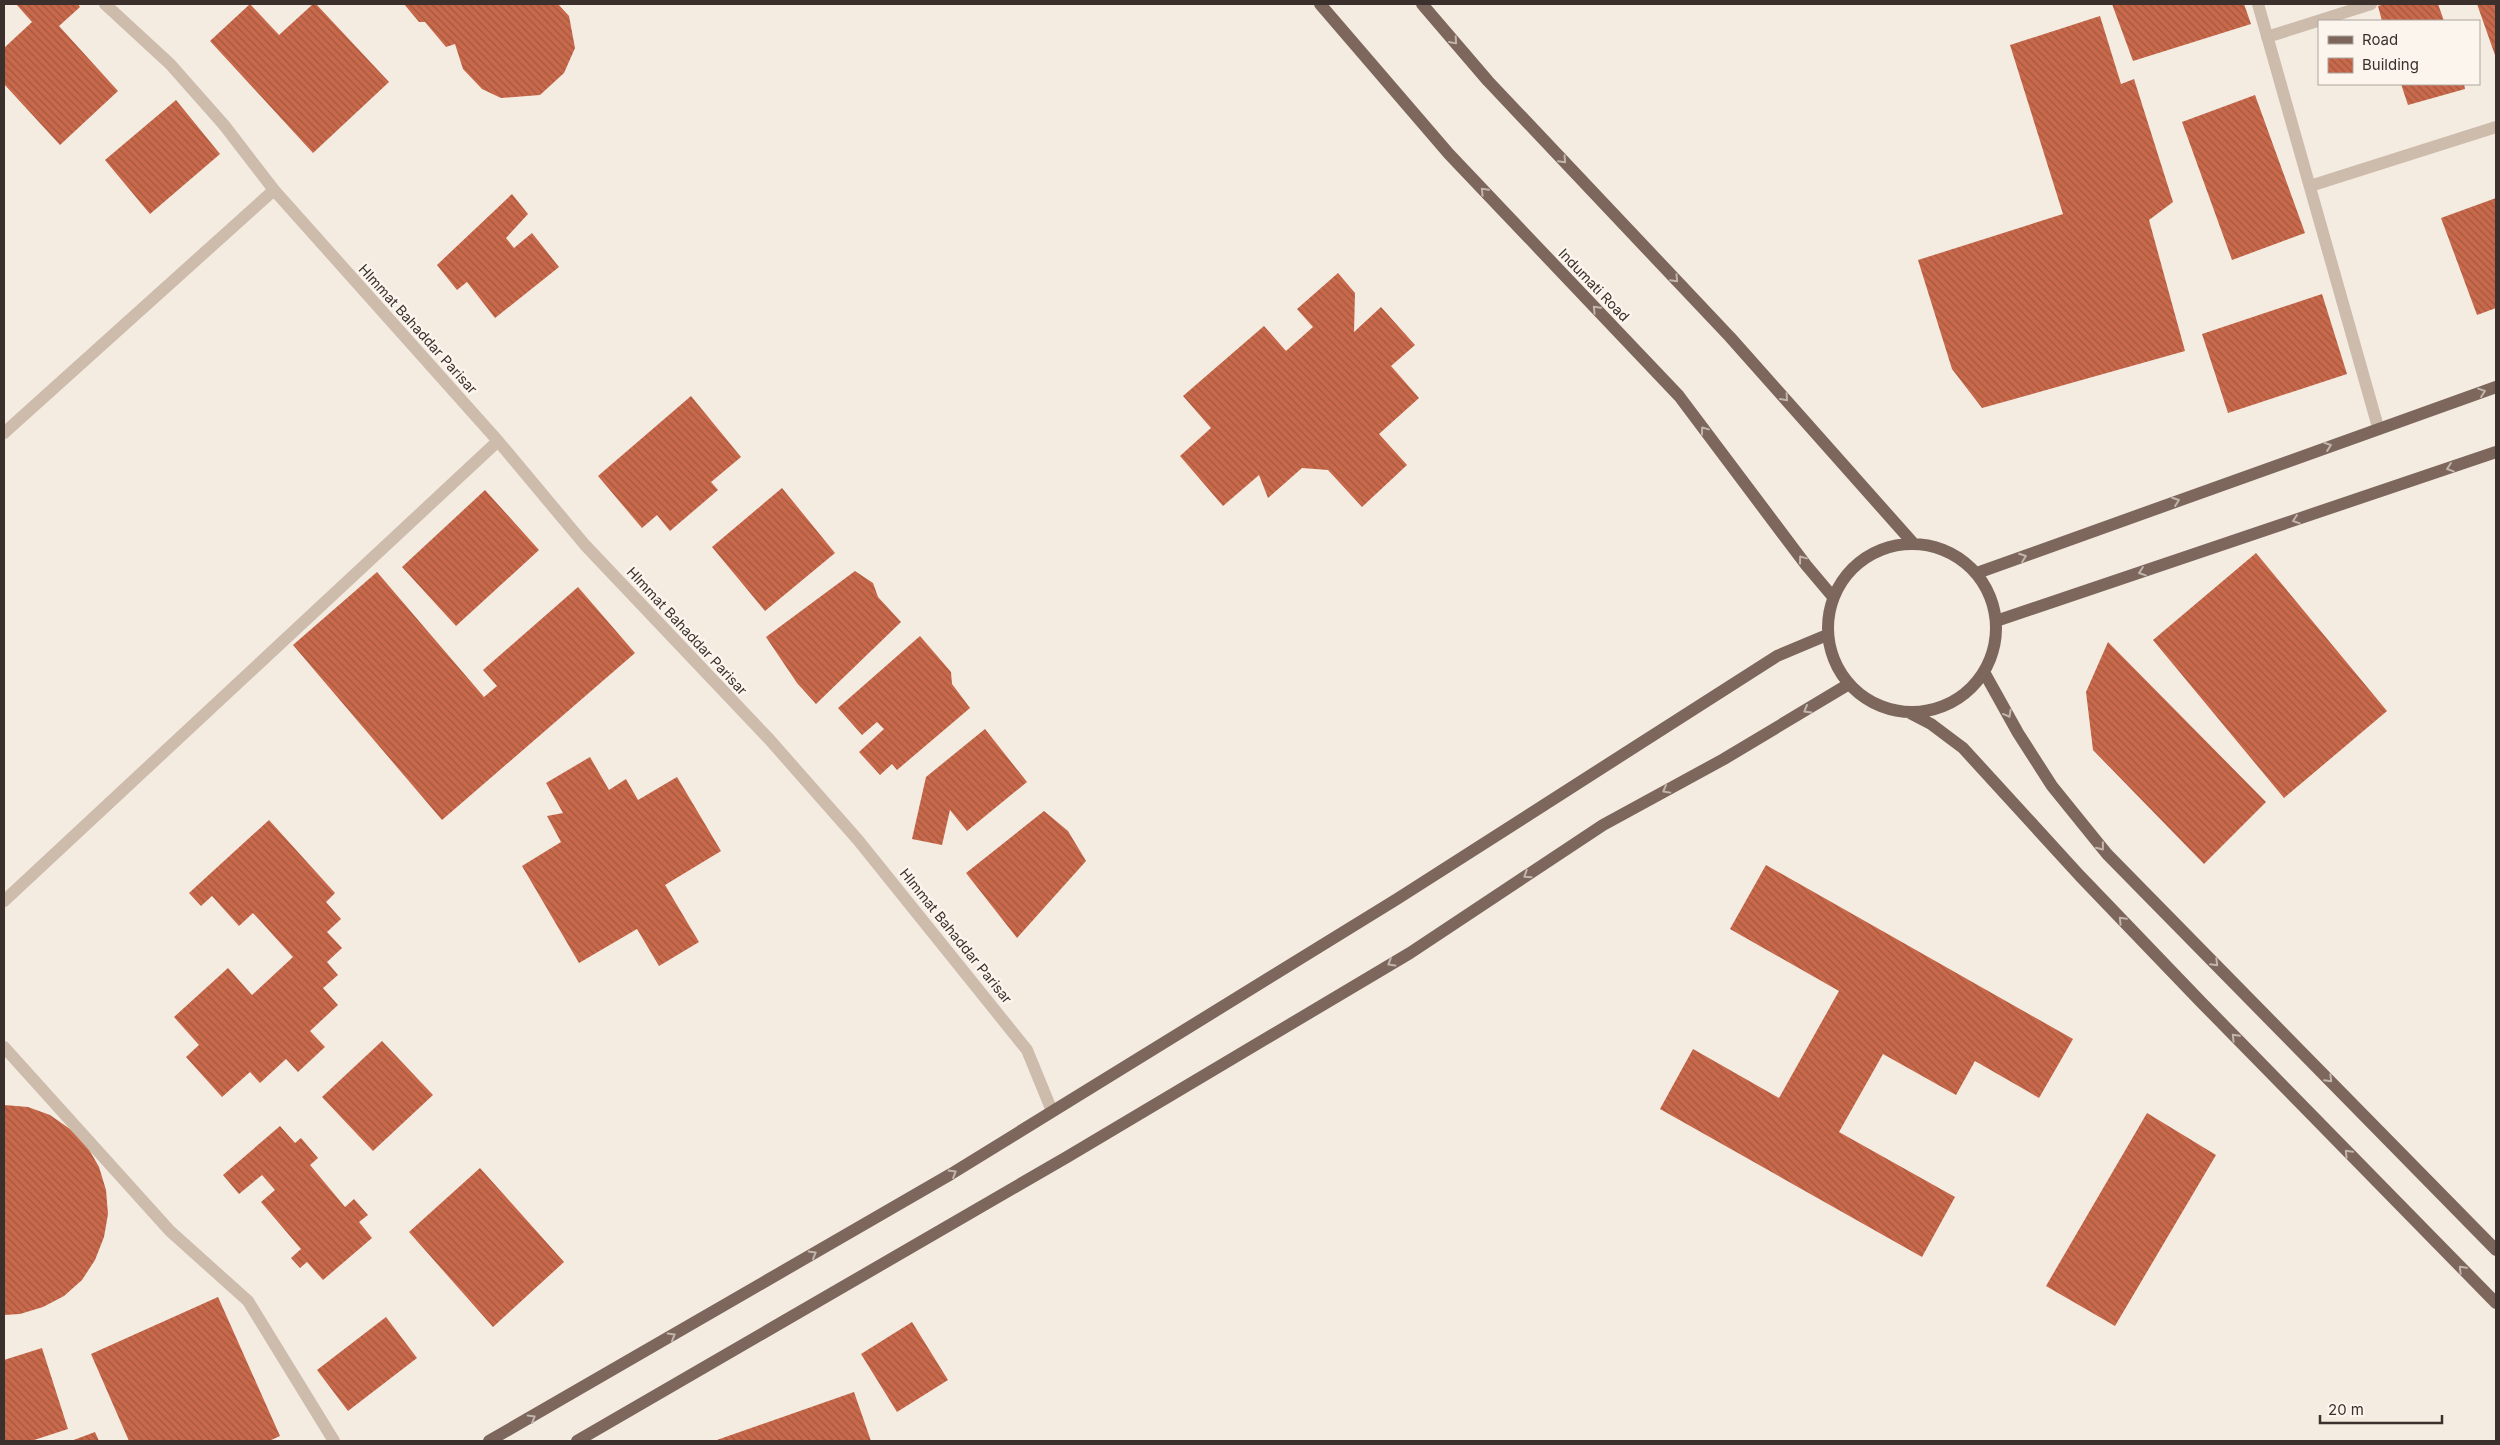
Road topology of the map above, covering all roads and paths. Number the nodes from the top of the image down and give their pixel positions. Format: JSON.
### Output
{"nodes":[{"id":1,"x":104,"y":4,"type":"edge"},
{"id":2,"x":1320,"y":4,"type":"edge"},
{"id":3,"x":1422,"y":4,"type":"edge"},
{"id":4,"x":2258,"y":4,"type":"edge"},
{"id":5,"x":2371,"y":4,"type":"edge"},
{"id":6,"x":2321,"y":20,"type":"edge"},
{"id":7,"x":2318,"y":21,"type":"edge"},
{"id":8,"x":2267,"y":37,"type":"junction"},
{"id":9,"x":2496,"y":127,"type":"edge"},
{"id":10,"x":2310,"y":186,"type":"junction"},
{"id":11,"x":274,"y":190,"type":"junction"},
{"id":12,"x":2496,"y":387,"type":"edge"},
{"id":13,"x":2378,"y":427,"type":"junction"},
{"id":14,"x":4,"y":433,"type":"edge"},
{"id":15,"x":498,"y":441,"type":"junction"},
{"id":16,"x":2496,"y":452,"type":"edge"},
{"id":17,"x":1913,"y":542,"type":"junction"},
{"id":18,"x":1977,"y":573,"type":"junction"},
{"id":19,"x":1834,"y":597,"type":"junction"},
{"id":20,"x":1996,"y":621,"type":"junction"},
{"id":21,"x":1828,"y":635,"type":"junction"},
{"id":22,"x":1984,"y":672,"type":"junction"},
{"id":23,"x":1849,"y":684,"type":"junction"},
{"id":24,"x":1908,"y":712,"type":"junction"},
{"id":25,"x":4,"y":901,"type":"edge"},
{"id":26,"x":4,"y":1047,"type":"edge"},
{"id":27,"x":1052,"y":1111,"type":"junction"},
{"id":28,"x":2496,"y":1250,"type":"edge"},
{"id":29,"x":2496,"y":1303,"type":"edge"},
{"id":30,"x":334,"y":1441,"type":"edge"},
{"id":31,"x":489,"y":1441,"type":"edge"},
{"id":32,"x":577,"y":1441,"type":"edge"}],
"edges":[{"from":1,"to":11,"type":"street","name":"HImmat Bahaddar Parisar"},
{"from":19,"to":2,"type":"main road","name":"Indumati Road","one_way":true},
{"from":3,"to":17,"type":"main road","one_way":true},
{"from":4,"to":8,"type":"street"},
{"from":5,"to":6,"type":"street"},
{"from":7,"to":8,"type":"street"},
{"from":8,"to":10,"type":"street"},
{"from":9,"to":10,"type":"street"},
{"from":10,"to":13,"type":"street"},
{"from":11,"to":14,"type":"street"},
{"from":11,"to":15,"type":"street","name":"HImmat Bahaddar Parisar"},
{"from":13,"to":12,"type":"main road","one_way":true},
{"from":18,"to":13,"type":"main road","one_way":true},
{"from":15,"to":25,"type":"street"},
{"from":15,"to":27,"type":"street","name":"HImmat Bahaddar Parisar"},
{"from":16,"to":20,"type":"main road","one_way":true},
{"from":17,"to":18,"type":"main road"},
{"from":17,"to":19,"type":"main road"},
{"from":18,"to":20,"type":"main road"},
{"from":19,"to":21,"type":"main road"},
{"from":20,"to":22,"type":"main road"},
{"from":21,"to":23,"type":"main road"},
{"from":21,"to":27,"type":"main road"},
{"from":22,"to":24,"type":"main road"},
{"from":22,"to":28,"type":"main road","one_way":true},
{"from":23,"to":24,"type":"main road"},
{"from":23,"to":32,"type":"main road","one_way":true},
{"from":29,"to":24,"type":"main road","one_way":true},
{"from":26,"to":30,"type":"street"},
{"from":31,"to":27,"type":"main road","one_way":true}]}
